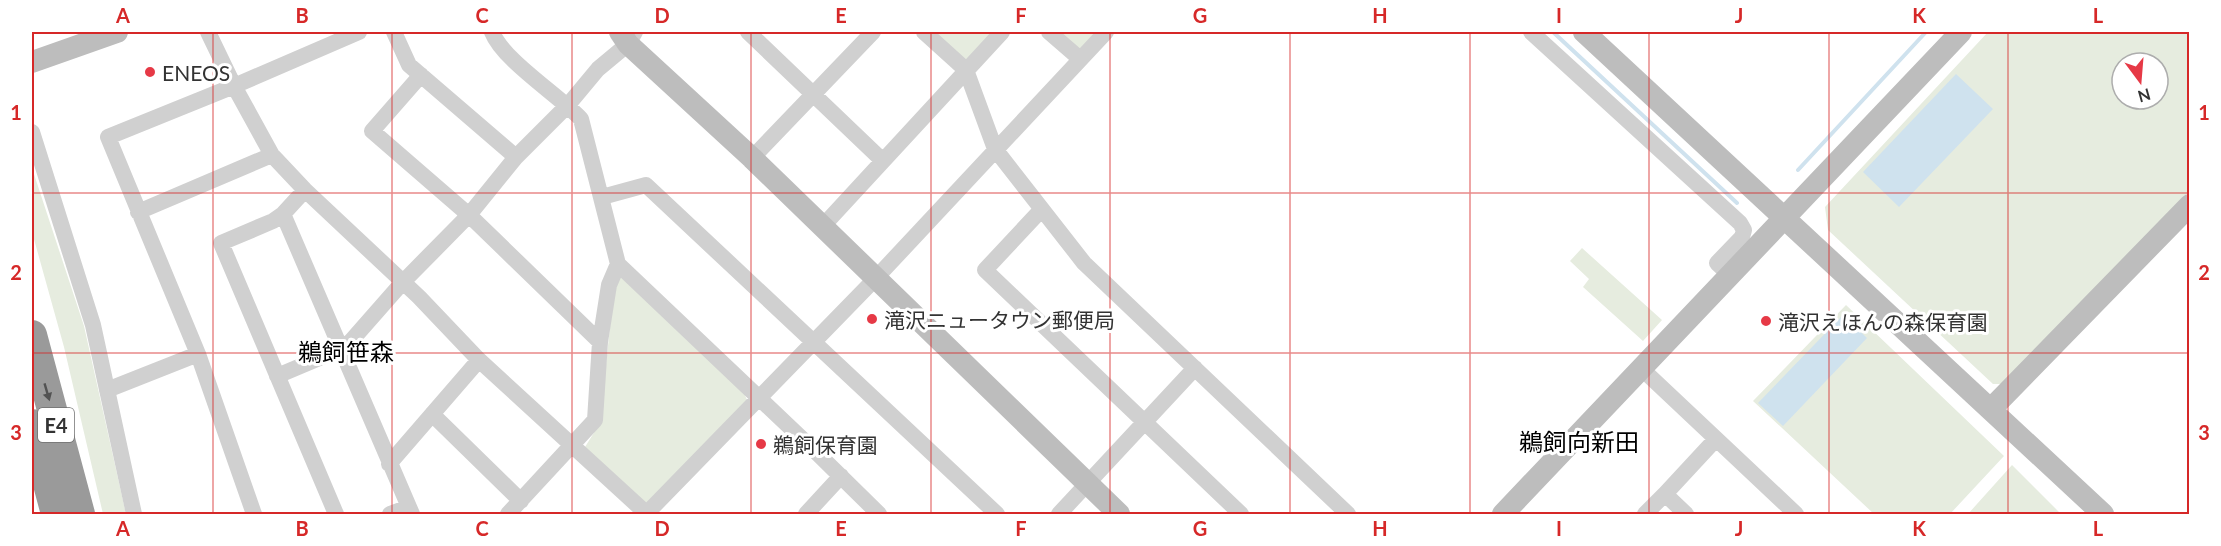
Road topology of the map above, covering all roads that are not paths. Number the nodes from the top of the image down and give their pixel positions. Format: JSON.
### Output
{"nodes":[{"id":1,"x":208,"y":32,"type":"edge"},
{"id":2,"x":359,"y":32,"type":"edge"},
{"id":3,"x":394,"y":32,"type":"edge"},
{"id":4,"x":492,"y":32,"type":"edge"},
{"id":5,"x":748,"y":32,"type":"edge"},
{"id":6,"x":924,"y":32,"type":"edge"},
{"id":7,"x":1002,"y":32,"type":"edge"},
{"id":8,"x":1049,"y":32,"type":"edge"},
{"id":9,"x":1106,"y":32,"type":"edge"},
{"id":10,"x":1532,"y":32,"type":"edge"},
{"id":11,"x":1584,"y":32,"type":"edge"},
{"id":12,"x":1961,"y":32,"type":"edge"},
{"id":13,"x":108,"y":33,"type":"edge"},
{"id":14,"x":867,"y":34,"type":"edge"},
{"id":15,"x":627,"y":36,"type":"edge"},
{"id":16,"x":1079,"y":58,"type":"junction"},
{"id":17,"x":32,"y":62,"type":"edge"},
{"id":18,"x":966,"y":70,"type":"junction"},
{"id":19,"x":421,"y":75,"type":"junction"},
{"id":20,"x":234,"y":86,"type":"junction"},
{"id":21,"x":813,"y":93,"type":"junction"},
{"id":22,"x":568,"y":105,"type":"junction"},
{"id":23,"x":32,"y":132,"type":"edge"},
{"id":24,"x":995,"y":149,"type":"junction"},
{"id":25,"x":273,"y":155,"type":"junction"},
{"id":26,"x":516,"y":157,"type":"junction"},
{"id":27,"x":752,"y":158,"type":"junction"},
{"id":28,"x":883,"y":161,"type":"junction"},
{"id":29,"x":305,"y":190,"type":"junction"},
{"id":30,"x":602,"y":197,"type":"junction"},
{"id":31,"x":2190,"y":205,"type":"edge"},
{"id":32,"x":1042,"y":209,"type":"junction"},
{"id":33,"x":138,"y":212,"type":"junction"},
{"id":34,"x":283,"y":214,"type":"junction"},
{"id":35,"x":469,"y":215,"type":"junction"},
{"id":36,"x":1785,"y":218,"type":"junction"},
{"id":37,"x":822,"y":227,"type":"junction"},
{"id":38,"x":618,"y":264,"type":"junction"},
{"id":39,"x":1730,"y":276,"type":"junction"},
{"id":40,"x":875,"y":279,"type":"junction"},
{"id":41,"x":402,"y":283,"type":"junction"},
{"id":42,"x":32,"y":336,"type":"edge"},
{"id":43,"x":814,"y":341,"type":"junction"},
{"id":44,"x":600,"y":342,"type":"junction"},
{"id":45,"x":341,"y":349,"type":"junction"},
{"id":46,"x":198,"y":354,"type":"junction"},
{"id":47,"x":478,"y":360,"type":"junction"},
{"id":48,"x":1195,"y":368,"type":"junction"},
{"id":49,"x":1642,"y":369,"type":"junction"},
{"id":50,"x":277,"y":376,"type":"junction"},
{"id":51,"x":107,"y":390,"type":"junction"},
{"id":52,"x":758,"y":399,"type":"junction"},
{"id":53,"x":1992,"y":409,"type":"junction"},
{"id":54,"x":432,"y":414,"type":"junction"},
{"id":55,"x":1146,"y":422,"type":"junction"},
{"id":56,"x":32,"y":424,"type":"edge"},
{"id":57,"x":1716,"y":439,"type":"junction"},
{"id":58,"x":572,"y":444,"type":"junction"},
{"id":59,"x":389,"y":465,"type":"junction"},
{"id":60,"x":841,"y":476,"type":"junction"},
{"id":61,"x":1087,"y":485,"type":"junction"},
{"id":62,"x":1665,"y":494,"type":"junction"},
{"id":63,"x":521,"y":501,"type":"junction"},
{"id":64,"x":410,"y":511,"type":"edge"},
{"id":65,"x":56,"y":514,"type":"edge"},
{"id":66,"x":80,"y":514,"type":"edge"},
{"id":67,"x":135,"y":514,"type":"edge"},
{"id":68,"x":254,"y":514,"type":"edge"},
{"id":69,"x":336,"y":514,"type":"edge"},
{"id":70,"x":390,"y":514,"type":"edge"},
{"id":71,"x":508,"y":514,"type":"edge"},
{"id":72,"x":647,"y":514,"type":"edge"},
{"id":73,"x":806,"y":514,"type":"edge"},
{"id":74,"x":879,"y":514,"type":"edge"},
{"id":75,"x":997,"y":514,"type":"edge"},
{"id":76,"x":1059,"y":514,"type":"edge"},
{"id":77,"x":1119,"y":514,"type":"edge"},
{"id":78,"x":1242,"y":514,"type":"edge"},
{"id":79,"x":1348,"y":514,"type":"edge"},
{"id":80,"x":1503,"y":514,"type":"edge"},
{"id":81,"x":1645,"y":514,"type":"edge"},
{"id":82,"x":1686,"y":514,"type":"edge"},
{"id":83,"x":1796,"y":514,"type":"edge"},
{"id":84,"x":2103,"y":514,"type":"edge"}],
"edges":[{"from":1,"to":20,"type":"street"},
{"from":2,"to":20,"type":"street"},
{"from":3,"to":19,"type":"street"},
{"from":4,"to":22,"type":"street"},
{"from":5,"to":21,"type":"street"},
{"from":6,"to":18,"type":"street"},
{"from":7,"to":18,"type":"street"},
{"from":8,"to":16,"type":"street"},
{"from":9,"to":16,"type":"street"},
{"from":10,"to":39,"type":"street"},
{"from":11,"to":36,"type":"street"},
{"from":12,"to":36,"type":"street"},
{"from":13,"to":17,"type":"street"},
{"from":14,"to":21,"type":"street"},
{"from":15,"to":22,"type":"street"},
{"from":15,"to":27,"type":"street"},
{"from":16,"to":24,"type":"street"},
{"from":18,"to":24,"type":"street"},
{"from":18,"to":28,"type":"street"},
{"from":19,"to":26,"type":"street"},
{"from":19,"to":35,"type":"street"},
{"from":20,"to":25,"type":"street"},
{"from":20,"to":33,"type":"street"},
{"from":21,"to":27,"type":"street"},
{"from":21,"to":28,"type":"street"},
{"from":22,"to":26,"type":"street"},
{"from":22,"to":30,"type":"street"},
{"from":23,"to":51,"type":"street"},
{"from":24,"to":32,"type":"street"},
{"from":24,"to":40,"type":"street"},
{"from":25,"to":29,"type":"street"},
{"from":25,"to":33,"type":"street"},
{"from":26,"to":35,"type":"street"},
{"from":27,"to":37,"type":"street"},
{"from":28,"to":37,"type":"street"},
{"from":29,"to":34,"type":"street"},
{"from":29,"to":41,"type":"street"},
{"from":30,"to":38,"type":"street"},
{"from":30,"to":43,"type":"street"},
{"from":31,"to":53,"type":"street"},
{"from":32,"to":48,"type":"street"},
{"from":32,"to":55,"type":"street"},
{"from":33,"to":46,"type":"street"},
{"from":34,"to":45,"type":"street"},
{"from":34,"to":50,"type":"street"},
{"from":35,"to":41,"type":"street"},
{"from":35,"to":44,"type":"street"},
{"from":36,"to":39,"type":"street"},
{"from":36,"to":53,"type":"street"},
{"from":37,"to":40,"type":"street"},
{"from":38,"to":44,"type":"street"},
{"from":38,"to":52,"type":"street"},
{"from":39,"to":49,"type":"street"},
{"from":40,"to":43,"type":"street"},
{"from":40,"to":61,"type":"street"},
{"from":41,"to":45,"type":"street"},
{"from":41,"to":47,"type":"street"},
{"from":42,"to":66,"type":"highway","number":"E4","one_way":true},
{"from":43,"to":52,"type":"street"},
{"from":43,"to":75,"type":"street"},
{"from":44,"to":58,"type":"street"},
{"from":45,"to":50,"type":"street"},
{"from":45,"to":59,"type":"street"},
{"from":46,"to":51,"type":"street"},
{"from":46,"to":68,"type":"street"},
{"from":47,"to":54,"type":"street"},
{"from":47,"to":58,"type":"street"},
{"from":48,"to":55,"type":"street"},
{"from":48,"to":79,"type":"street"},
{"from":49,"to":57,"type":"street"},
{"from":49,"to":80,"type":"street"},
{"from":50,"to":69,"type":"street"},
{"from":51,"to":67,"type":"street"},
{"from":52,"to":60,"type":"street"},
{"from":52,"to":72,"type":"street"},
{"from":53,"to":84,"type":"street"},
{"from":54,"to":59,"type":"street"},
{"from":54,"to":63,"type":"street"},
{"from":55,"to":61,"type":"street"},
{"from":55,"to":78,"type":"street"},
{"from":56,"to":65,"type":"highway","number":"E4"},
{"from":57,"to":62,"type":"street"},
{"from":57,"to":83,"type":"street"},
{"from":58,"to":63,"type":"street"},
{"from":58,"to":72,"type":"street"},
{"from":59,"to":64,"type":"street"},
{"from":60,"to":73,"type":"street"},
{"from":60,"to":74,"type":"street"},
{"from":61,"to":76,"type":"street"},
{"from":61,"to":77,"type":"street"},
{"from":62,"to":81,"type":"street"},
{"from":62,"to":82,"type":"street"},
{"from":63,"to":71,"type":"street"},
{"from":64,"to":70,"type":"street"}]}
